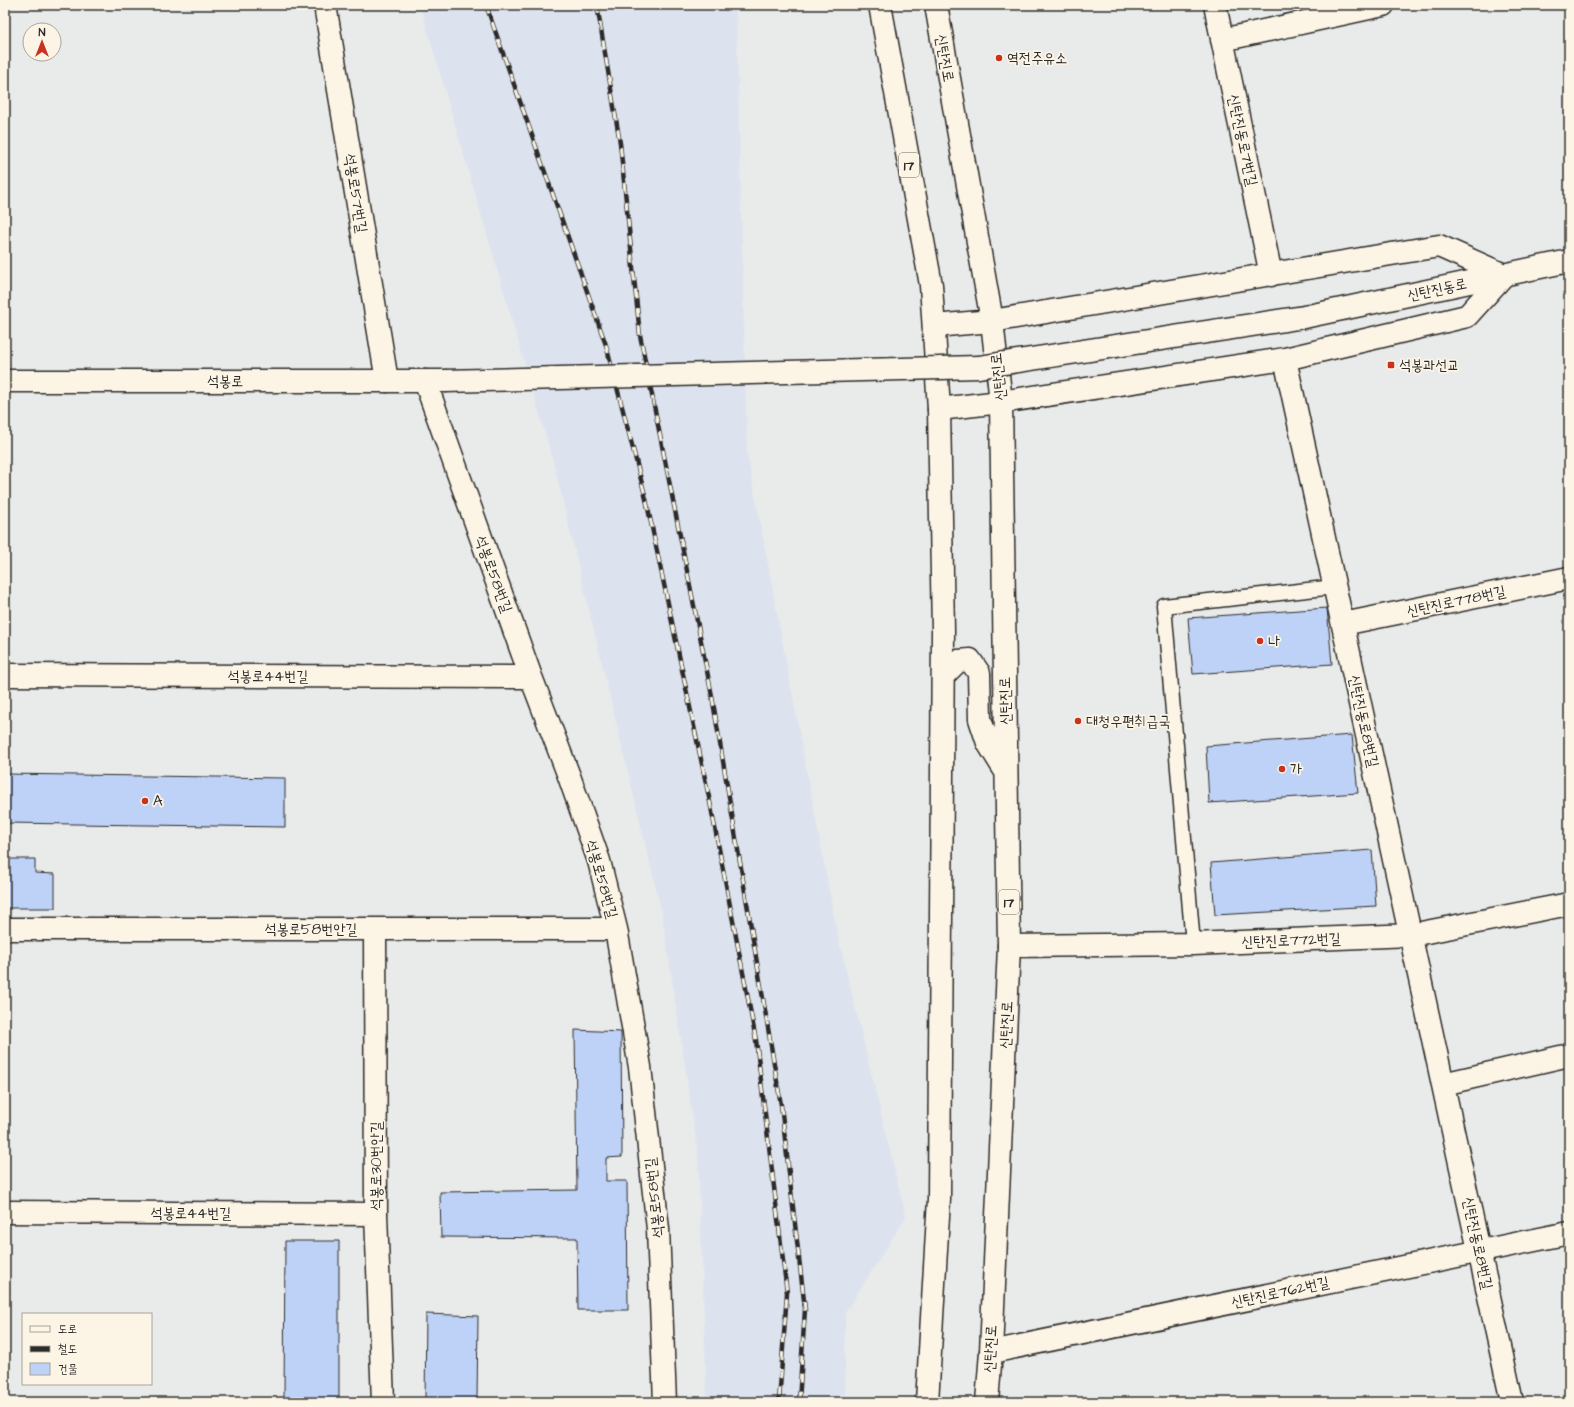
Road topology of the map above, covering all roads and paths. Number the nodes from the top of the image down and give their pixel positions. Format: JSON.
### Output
{"nodes":[{"id":1,"x":325,"y":5,"type":"edge"},
{"id":2,"x":880,"y":5,"type":"edge"},
{"id":3,"x":936,"y":5,"type":"edge"},
{"id":4,"x":1215,"y":5,"type":"edge"},
{"id":5,"x":1383,"y":5,"type":"edge"},
{"id":6,"x":1222,"y":40,"type":"junction"},
{"id":7,"x":1569,"y":261,"type":"edge"},
{"id":8,"x":1271,"y":275,"type":"junction"},
{"id":9,"x":1504,"y":275,"type":"junction"},
{"id":10,"x":992,"y":321,"type":"junction"},
{"id":11,"x":934,"y":326,"type":"junction"},
{"id":12,"x":1285,"y":359,"type":"junction"},
{"id":13,"x":5,"y":381,"type":"edge"},
{"id":14,"x":387,"y":381,"type":"junction"},
{"id":15,"x":435,"y":381,"type":"junction"},
{"id":16,"x":1001,"y":402,"type":"junction"},
{"id":17,"x":939,"y":408,"type":"junction"},
{"id":18,"x":1569,"y":578,"type":"edge"},
{"id":19,"x":1334,"y":587,"type":"junction"},
{"id":20,"x":1343,"y":624,"type":"junction"},
{"id":21,"x":5,"y":675,"type":"edge"},
{"id":22,"x":944,"y":676,"type":"junction"},
{"id":23,"x":531,"y":677,"type":"junction"},
{"id":24,"x":1006,"y":773,"type":"junction"},
{"id":25,"x":1569,"y":904,"type":"edge"},
{"id":26,"x":5,"y":929,"type":"edge"},
{"id":27,"x":375,"y":929,"type":"junction"},
{"id":28,"x":616,"y":929,"type":"junction"},
{"id":29,"x":1411,"y":935,"type":"junction"},
{"id":30,"x":1193,"y":944,"type":"junction"},
{"id":31,"x":1009,"y":946,"type":"junction"},
{"id":32,"x":1569,"y":1055,"type":"edge"},
{"id":33,"x":1443,"y":1084,"type":"junction"},
{"id":34,"x":5,"y":1212,"type":"edge"},
{"id":35,"x":376,"y":1214,"type":"junction"},
{"id":36,"x":1569,"y":1233,"type":"edge"},
{"id":37,"x":1479,"y":1251,"type":"junction"},
{"id":38,"x":991,"y":1352,"type":"junction"},
{"id":39,"x":383,"y":1402,"type":"edge"},
{"id":40,"x":666,"y":1402,"type":"edge"},
{"id":41,"x":927,"y":1402,"type":"edge"},
{"id":42,"x":987,"y":1402,"type":"edge"},
{"id":43,"x":1512,"y":1402,"type":"edge"}],
"edges":[{"from":1,"to":14,"type":"street","name":"석봉로57번길"},
{"from":2,"to":11,"type":"street","number":"17"},
{"from":3,"to":10,"type":"street","name":"신탄진로","number":"17"},
{"from":4,"to":6,"type":"street","name":"신탄진동로7번길"},
{"from":5,"to":6,"type":"street"},
{"from":6,"to":8,"type":"street","name":"신탄진동로7번길"},
{"from":7,"to":9,"type":"street","name":"신탄진동로"},
{"from":8,"to":9,"type":"street"},
{"from":8,"to":10,"type":"street"},
{"from":9,"to":12,"type":"street"},
{"from":9,"to":15,"type":"street","name":"신탄진동로","bridge":true},
{"from":10,"to":11,"type":"street"},
{"from":10,"to":16,"type":"street","name":"신탄진로","number":"17"},
{"from":11,"to":17,"type":"street","number":"17"},
{"from":12,"to":16,"type":"street"},
{"from":12,"to":19,"type":"street","name":"신탄진동로8번길"},
{"from":13,"to":14,"type":"street","name":"석봉로"},
{"from":14,"to":15,"type":"street","name":"석봉로"},
{"from":15,"to":23,"type":"street","name":"석봉로58번길"},
{"from":16,"to":17,"type":"street"},
{"from":16,"to":24,"type":"street","name":"신탄진로","number":"17"},
{"from":17,"to":22,"type":"street","number":"17"},
{"from":18,"to":20,"type":"street","name":"신탄진로778번길"},
{"from":19,"to":20,"type":"street","name":"신탄진동로8번길"},
{"from":19,"to":30,"type":"lane"},
{"from":20,"to":29,"type":"street","name":"신탄진동로8번길"},
{"from":21,"to":23,"type":"street","name":"석봉로44번길"},
{"from":22,"to":24,"type":"street"},
{"from":22,"to":41,"type":"street","number":"17"},
{"from":23,"to":28,"type":"street","name":"석봉로58번길"},
{"from":24,"to":31,"type":"street","name":"신탄진로","number":"17"},
{"from":25,"to":29,"type":"street","name":"신탄진로772번길"},
{"from":26,"to":27,"type":"street","name":"석봉로58번안길"},
{"from":27,"to":28,"type":"street","name":"석봉로58번안길"},
{"from":27,"to":35,"type":"street","name":"석봉로30번안길"},
{"from":28,"to":40,"type":"street","name":"석봉로58번길"},
{"from":29,"to":30,"type":"street","name":"신탄진로772번길"},
{"from":29,"to":33,"type":"street","name":"신탄진동로8번길"},
{"from":30,"to":31,"type":"street","name":"신탄진로772번길"},
{"from":31,"to":38,"type":"street","name":"신탄진로","number":"17"},
{"from":32,"to":33,"type":"street"},
{"from":33,"to":37,"type":"street","name":"신탄진동로8번길"},
{"from":34,"to":35,"type":"street","name":"석봉로44번길"},
{"from":35,"to":39,"type":"street","name":"석봉로30번안길"},
{"from":36,"to":37,"type":"street","name":"신탄진로762번길"},
{"from":37,"to":38,"type":"street","name":"신탄진로762번길"},
{"from":37,"to":43,"type":"street","name":"신탄진동로8번길"},
{"from":38,"to":42,"type":"street","name":"신탄진로","number":"17"}]}
